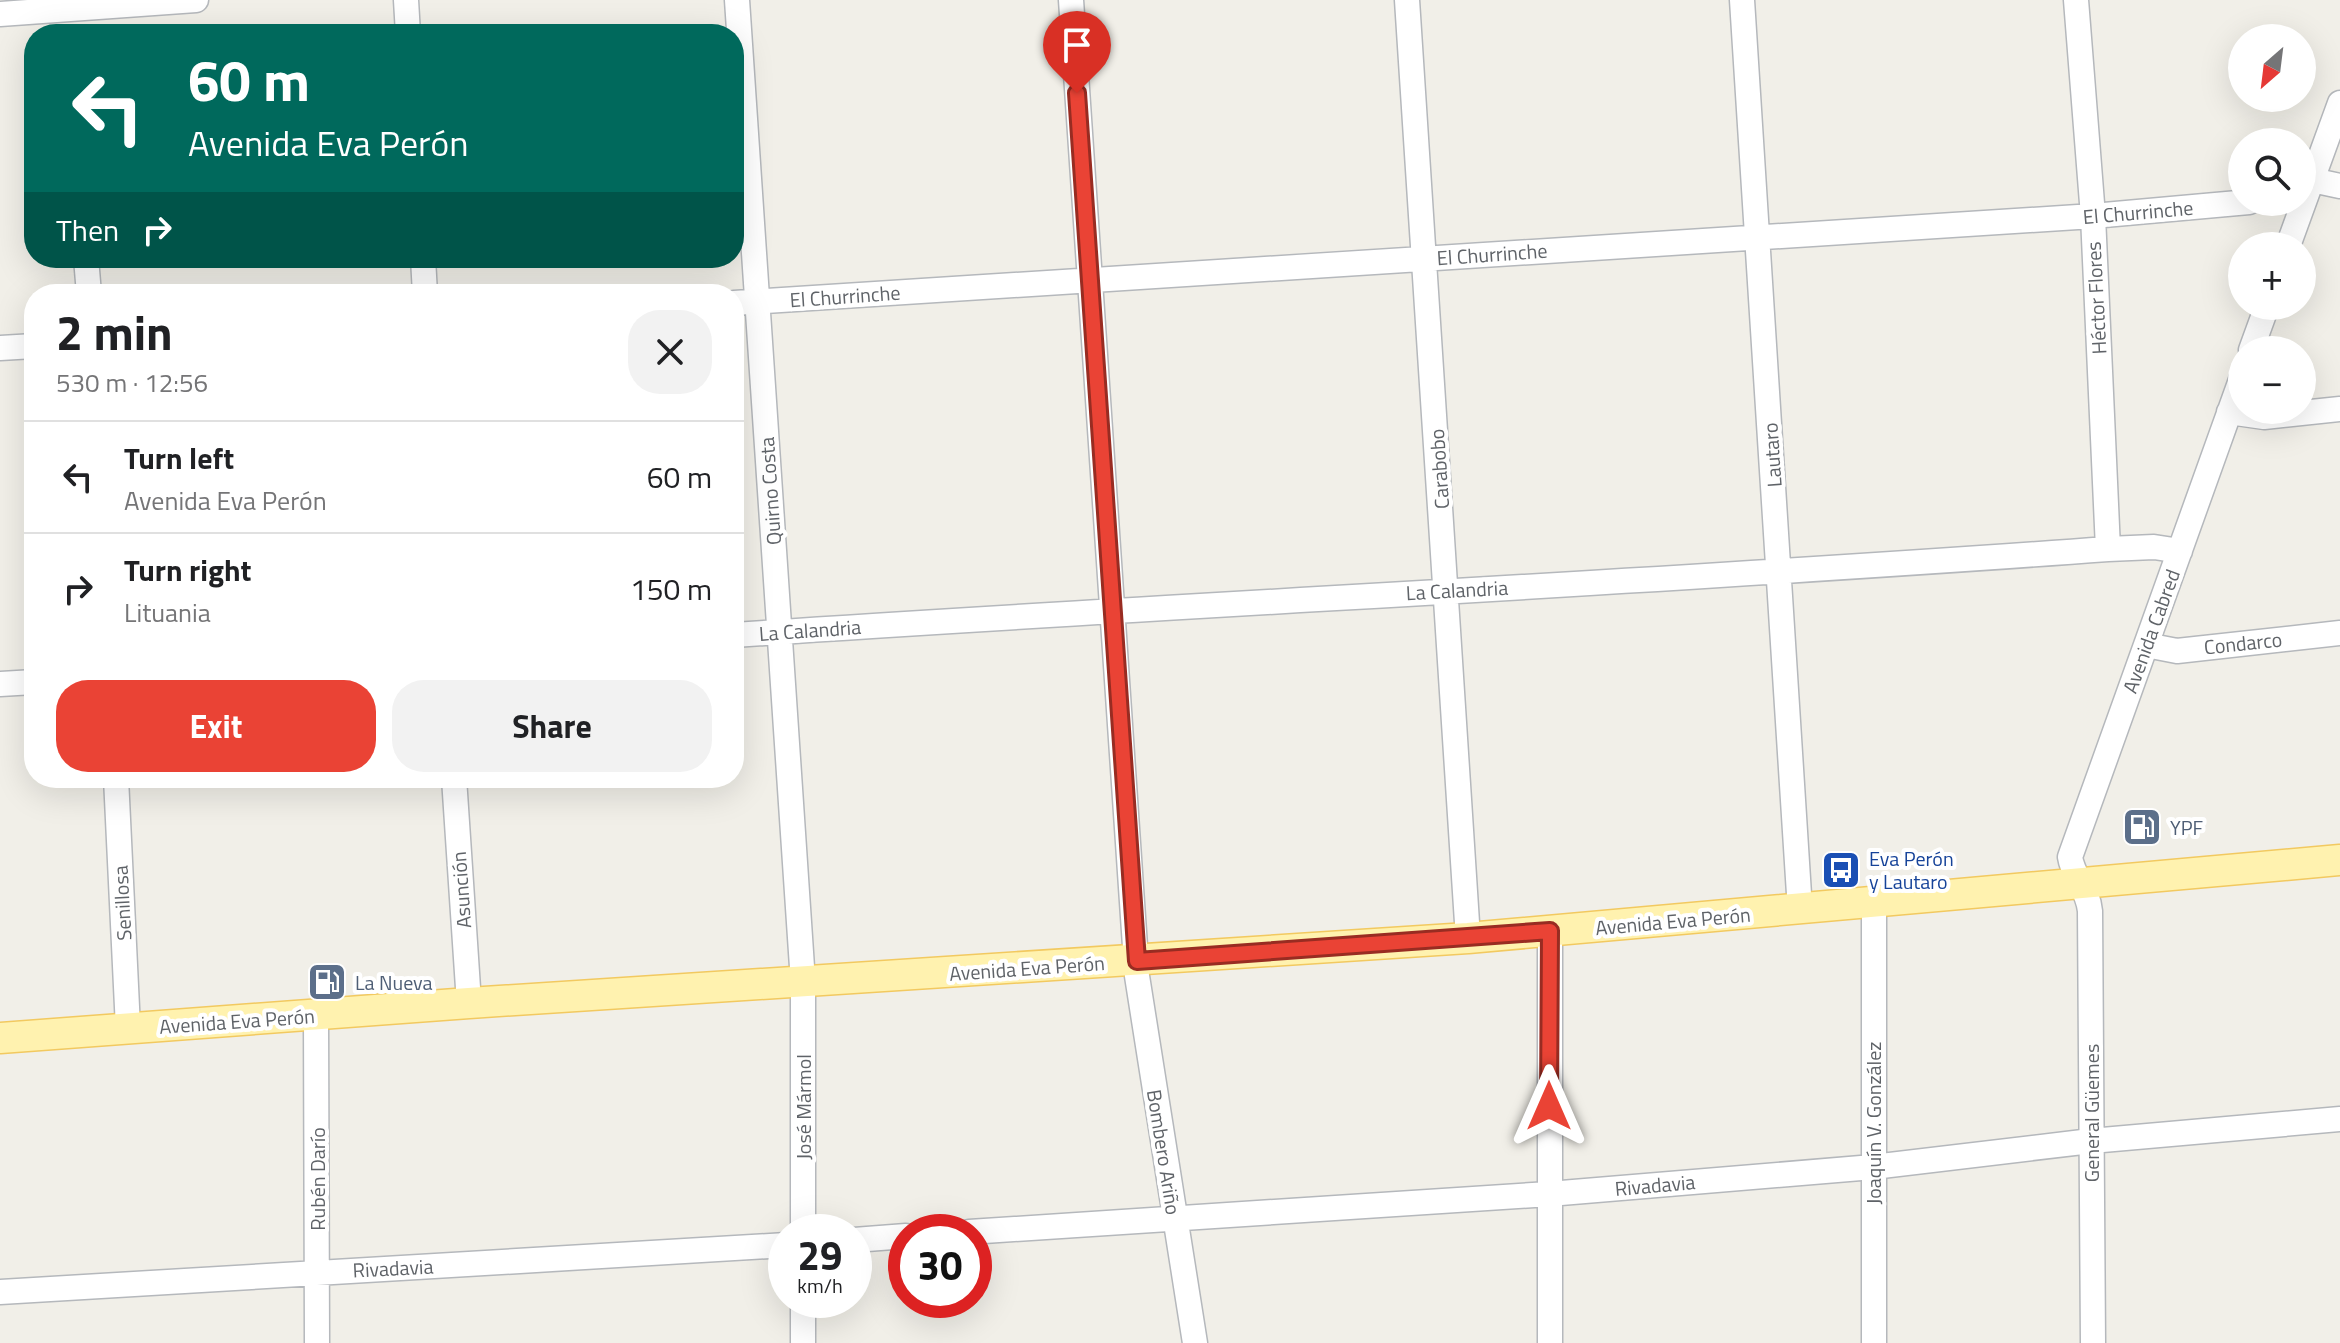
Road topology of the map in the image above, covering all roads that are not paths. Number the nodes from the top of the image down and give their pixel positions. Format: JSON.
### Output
{"nodes":[{"id":1,"x":196,"y":0,"type":"edge"},
{"id":2,"x":406,"y":0,"type":"edge"},
{"id":3,"x":737,"y":0,"type":"edge"},
{"id":4,"x":1071,"y":0,"type":"edge"},
{"id":5,"x":1407,"y":0,"type":"edge"},
{"id":6,"x":1742,"y":0,"type":"edge"},
{"id":7,"x":2076,"y":0,"type":"edge"},
{"id":8,"x":0,"y":14,"type":"edge"},
{"id":9,"x":69,"y":15,"type":"edge"},
{"id":10,"x":407,"y":24,"type":"edge"},
{"id":11,"x":738,"y":24,"type":"edge"},
{"id":12,"x":2340,"y":103,"type":"edge"},
{"id":13,"x":2316,"y":169,"type":"edge"},
{"id":14,"x":2316,"y":181,"type":"edge"},
{"id":15,"x":2340,"y":186,"type":"edge"},
{"id":16,"x":2228,"y":204,"type":"edge"},
{"id":17,"x":2093,"y":216,"type":"junction"},
{"id":18,"x":744,"y":235,"type":"edge"},
{"id":19,"x":1758,"y":237,"type":"junction"},
{"id":20,"x":1424,"y":258,"type":"junction"},
{"id":21,"x":1090,"y":279,"type":"junction"},
{"id":22,"x":746,"y":302,"type":"edge"},
{"id":23,"x":24,"y":347,"type":"edge"},
{"id":24,"x":0,"y":348,"type":"edge"},
{"id":25,"x":2340,"y":409,"type":"edge"},
{"id":26,"x":2316,"y":412,"type":"edge"},
{"id":27,"x":2228,"y":415,"type":"edge"},
{"id":28,"x":2108,"y":549,"type":"junction"},
{"id":29,"x":2180,"y":551,"type":"junction"},
{"id":30,"x":1780,"y":573,"type":"junction"},
{"id":31,"x":1447,"y":591,"type":"junction"},
{"id":32,"x":1113,"y":611,"type":"junction"},
{"id":33,"x":779,"y":632,"type":"junction"},
{"id":34,"x":2340,"y":633,"type":"edge"},
{"id":35,"x":744,"y":634,"type":"edge"},
{"id":36,"x":2146,"y":645,"type":"junction"},
{"id":37,"x":24,"y":683,"type":"edge"},
{"id":38,"x":0,"y":684,"type":"edge"},
{"id":39,"x":116,"y":788,"type":"edge"},
{"id":40,"x":455,"y":788,"type":"edge"},
{"id":41,"x":2340,"y":860,"type":"edge"},
{"id":42,"x":2083,"y":884,"type":"junction"},
{"id":43,"x":1874,"y":903,"type":"junction"},
{"id":44,"x":1800,"y":910,"type":"junction"},
{"id":45,"x":1550,"y":931,"type":"junction"},
{"id":46,"x":1468,"y":938,"type":"junction"},
{"id":47,"x":1137,"y":961,"type":"junction"},
{"id":48,"x":803,"y":982,"type":"junction"},
{"id":49,"x":469,"y":1003,"type":"junction"},
{"id":50,"x":316,"y":1016,"type":"junction"},
{"id":51,"x":128,"y":1028,"type":"junction"},
{"id":52,"x":0,"y":1038,"type":"edge"},
{"id":53,"x":2340,"y":1119,"type":"edge"},
{"id":54,"x":2091,"y":1141,"type":"junction"},
{"id":55,"x":1873,"y":1167,"type":"junction"},
{"id":56,"x":1549,"y":1194,"type":"junction"},
{"id":57,"x":803,"y":1214,"type":"edge"},
{"id":58,"x":1175,"y":1217,"type":"junction"},
{"id":59,"x":992,"y":1230,"type":"edge"},
{"id":60,"x":768,"y":1246,"type":"edge"},
{"id":61,"x":317,"y":1273,"type":"junction"},
{"id":62,"x":0,"y":1292,"type":"edge"},
{"id":63,"x":803,"y":1318,"type":"edge"},
{"id":64,"x":317,"y":1343,"type":"edge"},
{"id":65,"x":803,"y":1343,"type":"edge"},
{"id":66,"x":1195,"y":1343,"type":"edge"},
{"id":67,"x":1550,"y":1343,"type":"edge"},
{"id":68,"x":1874,"y":1343,"type":"edge"},
{"id":69,"x":2093,"y":1343,"type":"edge"}],
"edges":[{"from":1,"to":9,"type":"street"},
{"from":2,"to":10,"type":"street"},
{"from":3,"to":11,"type":"street","name":"Quirno Costa"},
{"from":4,"to":21,"type":"street","name":"Bombero Ariño"},
{"from":5,"to":20,"type":"street","name":"Carabobo"},
{"from":6,"to":19,"type":"street","name":"Lautaro"},
{"from":7,"to":17,"type":"street","name":"Héctor Flores"},
{"from":8,"to":9,"type":"street"},
{"from":12,"to":13,"type":"street"},
{"from":14,"to":15,"type":"street"},
{"from":16,"to":17,"type":"street","name":"El Churrinche"},
{"from":17,"to":19,"type":"street","name":"El Churrinche"},
{"from":17,"to":28,"type":"street","name":"Héctor Flores"},
{"from":18,"to":22,"type":"street","name":"Quirno Costa"},
{"from":19,"to":20,"type":"street","name":"El Churrinche"},
{"from":19,"to":30,"type":"street","name":"Lautaro"},
{"from":20,"to":21,"type":"street","name":"El Churrinche"},
{"from":20,"to":31,"type":"street","name":"Carabobo"},
{"from":21,"to":22,"type":"street","name":"El Churrinche"},
{"from":21,"to":32,"type":"street","name":"Bombero Ariño"},
{"from":22,"to":33,"type":"street","name":"Quirno Costa"},
{"from":23,"to":24,"type":"street"},
{"from":25,"to":26,"type":"street"},
{"from":27,"to":29,"type":"street","name":"Avenida Cabred"},
{"from":28,"to":29,"type":"street","name":"La Calandria"},
{"from":28,"to":30,"type":"street","name":"La Calandria"},
{"from":29,"to":36,"type":"street","name":"Avenida Cabred"},
{"from":30,"to":31,"type":"street","name":"La Calandria"},
{"from":30,"to":44,"type":"street","name":"Lautaro"},
{"from":31,"to":32,"type":"street","name":"La Calandria"},
{"from":31,"to":46,"type":"street","name":"Carabobo"},
{"from":32,"to":33,"type":"street","name":"La Calandria"},
{"from":32,"to":47,"type":"street","name":"Bombero Ariño"},
{"from":33,"to":35,"type":"street","name":"La Calandria"},
{"from":33,"to":48,"type":"street","name":"Quirno Costa"},
{"from":34,"to":36,"type":"street","name":"Condarco"},
{"from":36,"to":42,"type":"street","name":"Avenida Cabred"},
{"from":37,"to":38,"type":"street"},
{"from":39,"to":51,"type":"street","name":"Senillosa"},
{"from":40,"to":49,"type":"street","name":"Asunción"},
{"from":41,"to":42,"type":"main road","name":"Avenida Eva Perón"},
{"from":42,"to":43,"type":"main road","name":"Avenida Eva Perón"},
{"from":42,"to":54,"type":"street","name":"General Güemes"},
{"from":43,"to":44,"type":"main road","name":"Avenida Eva Perón"},
{"from":43,"to":55,"type":"street","name":"Joaquín V. González"},
{"from":44,"to":45,"type":"main road","name":"Avenida Eva Perón"},
{"from":45,"to":46,"type":"main road","name":"Avenida Eva Perón"},
{"from":45,"to":56,"type":"street"},
{"from":46,"to":47,"type":"main road","name":"Avenida Eva Perón"},
{"from":47,"to":48,"type":"main road","name":"Avenida Eva Perón"},
{"from":47,"to":58,"type":"street","name":"Bombero Ariño"},
{"from":48,"to":49,"type":"main road","name":"Avenida Eva Perón"},
{"from":48,"to":57,"type":"street","name":"José Mármol"},
{"from":49,"to":50,"type":"main road","name":"Avenida Eva Perón"},
{"from":50,"to":51,"type":"main road","name":"Avenida Eva Perón"},
{"from":50,"to":61,"type":"street","name":"Rubén Darío"},
{"from":51,"to":52,"type":"main road","name":"Avenida Eva Perón"},
{"from":53,"to":54,"type":"street","name":"Rivadavia"},
{"from":54,"to":55,"type":"street","name":"Rivadavia"},
{"from":54,"to":69,"type":"street","name":"General Güemes"},
{"from":55,"to":56,"type":"street","name":"Rivadavia"},
{"from":55,"to":68,"type":"street","name":"Joaquín V. González"},
{"from":56,"to":58,"type":"street","name":"Rivadavia"},
{"from":56,"to":67,"type":"street"},
{"from":58,"to":59,"type":"street","name":"Rivadavia"},
{"from":58,"to":66,"type":"street","name":"Bombero Ariño"},
{"from":60,"to":61,"type":"street","name":"Rivadavia"},
{"from":61,"to":62,"type":"street","name":"Rivadavia"},
{"from":61,"to":64,"type":"street","name":"Rubén Darío"},
{"from":63,"to":65,"type":"street"}]}
